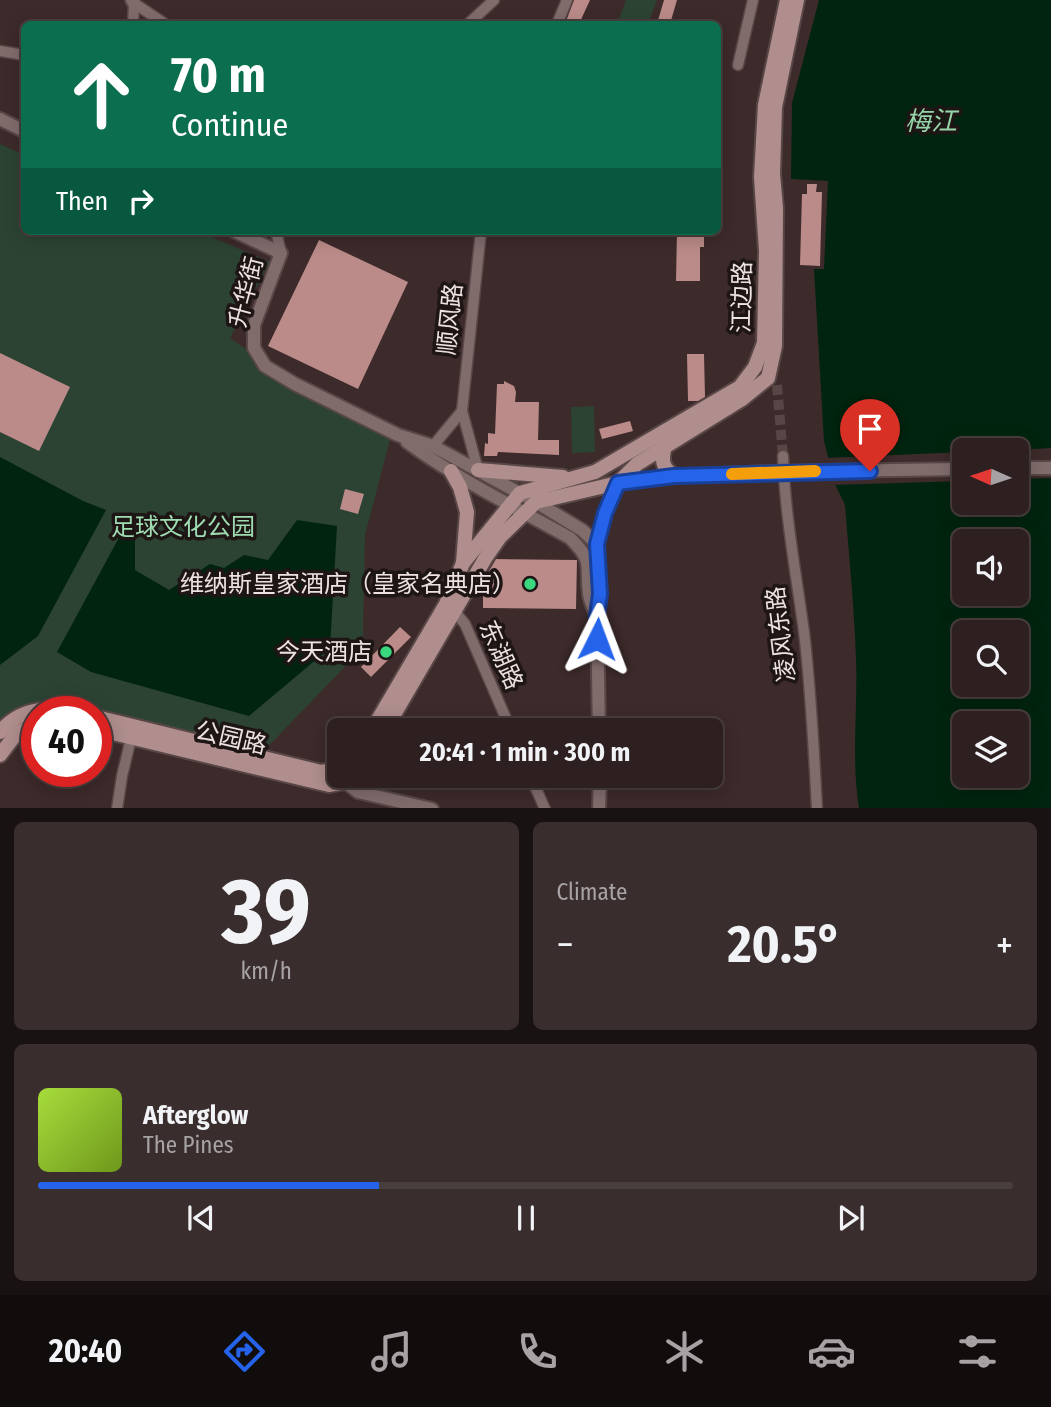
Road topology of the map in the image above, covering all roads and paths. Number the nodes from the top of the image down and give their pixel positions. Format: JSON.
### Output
{"nodes":[{"id":1,"x":494,"y":0,"type":"edge"},
{"id":2,"x":567,"y":0,"type":"edge"},
{"id":3,"x":753,"y":0,"type":"edge"},
{"id":4,"x":787,"y":0,"type":"edge"},
{"id":5,"x":797,"y":0,"type":"edge"},
{"id":6,"x":133,"y":1,"type":"edge"},
{"id":7,"x":133,"y":21,"type":"edge"},
{"id":8,"x":161,"y":21,"type":"edge"},
{"id":9,"x":471,"y":21,"type":"edge"},
{"id":10,"x":558,"y":21,"type":"edge"},
{"id":11,"x":0,"y":51,"type":"edge"},
{"id":12,"x":21,"y":54,"type":"edge"},
{"id":13,"x":738,"y":65,"type":"dead end"},
{"id":14,"x":0,"y":119,"type":"edge"},
{"id":15,"x":21,"y":130,"type":"edge"},
{"id":16,"x":243,"y":235,"type":"edge"},
{"id":17,"x":276,"y":235,"type":"edge"},
{"id":18,"x":481,"y":235,"type":"edge"},
{"id":19,"x":281,"y":253,"type":"junction"},
{"id":20,"x":755,"y":367,"type":"junction"},
{"id":21,"x":772,"y":381,"type":"junction"},
{"id":22,"x":461,"y":411,"type":"junction"},
{"id":23,"x":398,"y":435,"type":"junction"},
{"id":24,"x":433,"y":446,"type":"junction"},
{"id":25,"x":665,"y":446,"type":"junction"},
{"id":26,"x":783,"y":456,"type":"tunnel mouth"},
{"id":27,"x":1029,"y":468,"type":"edge"},
{"id":28,"x":1051,"y":468,"type":"edge"},
{"id":29,"x":952,"y":469,"type":"edge"},
{"id":30,"x":478,"y":470,"type":"junction"},
{"id":31,"x":451,"y":471,"type":"junction"},
{"id":32,"x":674,"y":476,"type":"junction"},
{"id":33,"x":572,"y":478,"type":"junction"},
{"id":34,"x":618,"y":483,"type":"junction"},
{"id":35,"x":515,"y":499,"type":"junction"},
{"id":36,"x":530,"y":507,"type":"junction"},
{"id":37,"x":597,"y":544,"type":"junction"},
{"id":38,"x":463,"y":563,"type":"junction"},
{"id":39,"x":450,"y":606,"type":"junction"},
{"id":40,"x":597,"y":616,"type":"junction"},
{"id":41,"x":21,"y":716,"type":"edge"},
{"id":42,"x":380,"y":718,"type":"edge"},
{"id":43,"x":390,"y":718,"type":"edge"},
{"id":44,"x":506,"y":718,"type":"edge"},
{"id":45,"x":599,"y":718,"type":"edge"},
{"id":46,"x":112,"y":720,"type":"edge"},
{"id":47,"x":134,"y":725,"type":"junction"},
{"id":48,"x":21,"y":731,"type":"edge"},
{"id":49,"x":0,"y":732,"type":"edge"},
{"id":50,"x":112,"y":733,"type":"edge"},
{"id":51,"x":0,"y":755,"type":"edge"},
{"id":52,"x":327,"y":773,"type":"edge"},
{"id":53,"x":327,"y":785,"type":"edge"},
{"id":54,"x":355,"y":788,"type":"edge"},
{"id":55,"x":536,"y":788,"type":"edge"},
{"id":56,"x":600,"y":788,"type":"edge"},
{"id":57,"x":117,"y":808,"type":"edge"},
{"id":58,"x":432,"y":808,"type":"edge"},
{"id":59,"x":545,"y":808,"type":"edge"},
{"id":60,"x":599,"y":808,"type":"edge"},
{"id":61,"x":817,"y":808,"type":"edge"}],
"edges":[{"from":1,"to":9,"type":"street"},
{"from":2,"to":10,"type":"street"},
{"from":3,"to":13,"type":"street"},
{"from":4,"to":20,"type":"main road","name":"江边路"},
{"from":5,"to":21,"type":"main road","name":"江边路"},
{"from":6,"to":7,"type":"street"},
{"from":6,"to":8,"type":"street"},
{"from":11,"to":12,"type":"street"},
{"from":14,"to":15,"type":"street"},
{"from":16,"to":19,"type":"street","name":"升华街"},
{"from":17,"to":19,"type":"street"},
{"from":18,"to":22,"type":"street","name":"顺风路"},
{"from":19,"to":23,"type":"street","name":"升华街"},
{"from":20,"to":21,"type":"street"},
{"from":20,"to":33,"type":"main road","name":"江边路"},
{"from":21,"to":25,"type":"main road"},
{"from":22,"to":24,"type":"street"},
{"from":22,"to":30,"type":"street","name":"顺风路"},
{"from":23,"to":24,"type":"street","name":"升华街"},
{"from":23,"to":31,"type":"street","name":"升华街"},
{"from":24,"to":30,"type":"street","name":"升华街"},
{"from":25,"to":32,"type":"main road"},
{"from":25,"to":34,"type":"main road"},
{"from":26,"to":61,"type":"street","name":"凌风东路"},
{"from":27,"to":28,"type":"street"},
{"from":29,"to":32,"type":"street","bridge":true},
{"from":30,"to":33,"type":"main road"},
{"from":30,"to":35,"type":"street","name":"升华街"},
{"from":31,"to":35,"type":"street","name":"升华街"},
{"from":31,"to":38,"type":"main road"},
{"from":32,"to":34,"type":"street"},
{"from":33,"to":35,"type":"main road","name":"江边路"},
{"from":34,"to":36,"type":"main road"},
{"from":34,"to":37,"type":"street"},
{"from":35,"to":36,"type":"street"},
{"from":35,"to":38,"type":"main road"},
{"from":36,"to":37,"type":"street"},
{"from":36,"to":39,"type":"main road"},
{"from":36,"to":40,"type":"street"},
{"from":37,"to":40,"type":"street"},
{"from":38,"to":39,"type":"main road"},
{"from":39,"to":42,"type":"main road"},
{"from":39,"to":43,"type":"main road"},
{"from":39,"to":44,"type":"street","name":"东湖路"},
{"from":40,"to":45,"type":"street"},
{"from":41,"to":49,"type":"main road"},
{"from":46,"to":47,"type":"main road","name":"公园路"},
{"from":47,"to":52,"type":"main road","name":"公园路"},
{"from":47,"to":57,"type":"street"},
{"from":48,"to":51,"type":"main road"},
{"from":50,"to":53,"type":"main road","name":"公园路"},
{"from":54,"to":58,"type":"street"},
{"from":55,"to":59,"type":"street"},
{"from":56,"to":60,"type":"street"}]}
